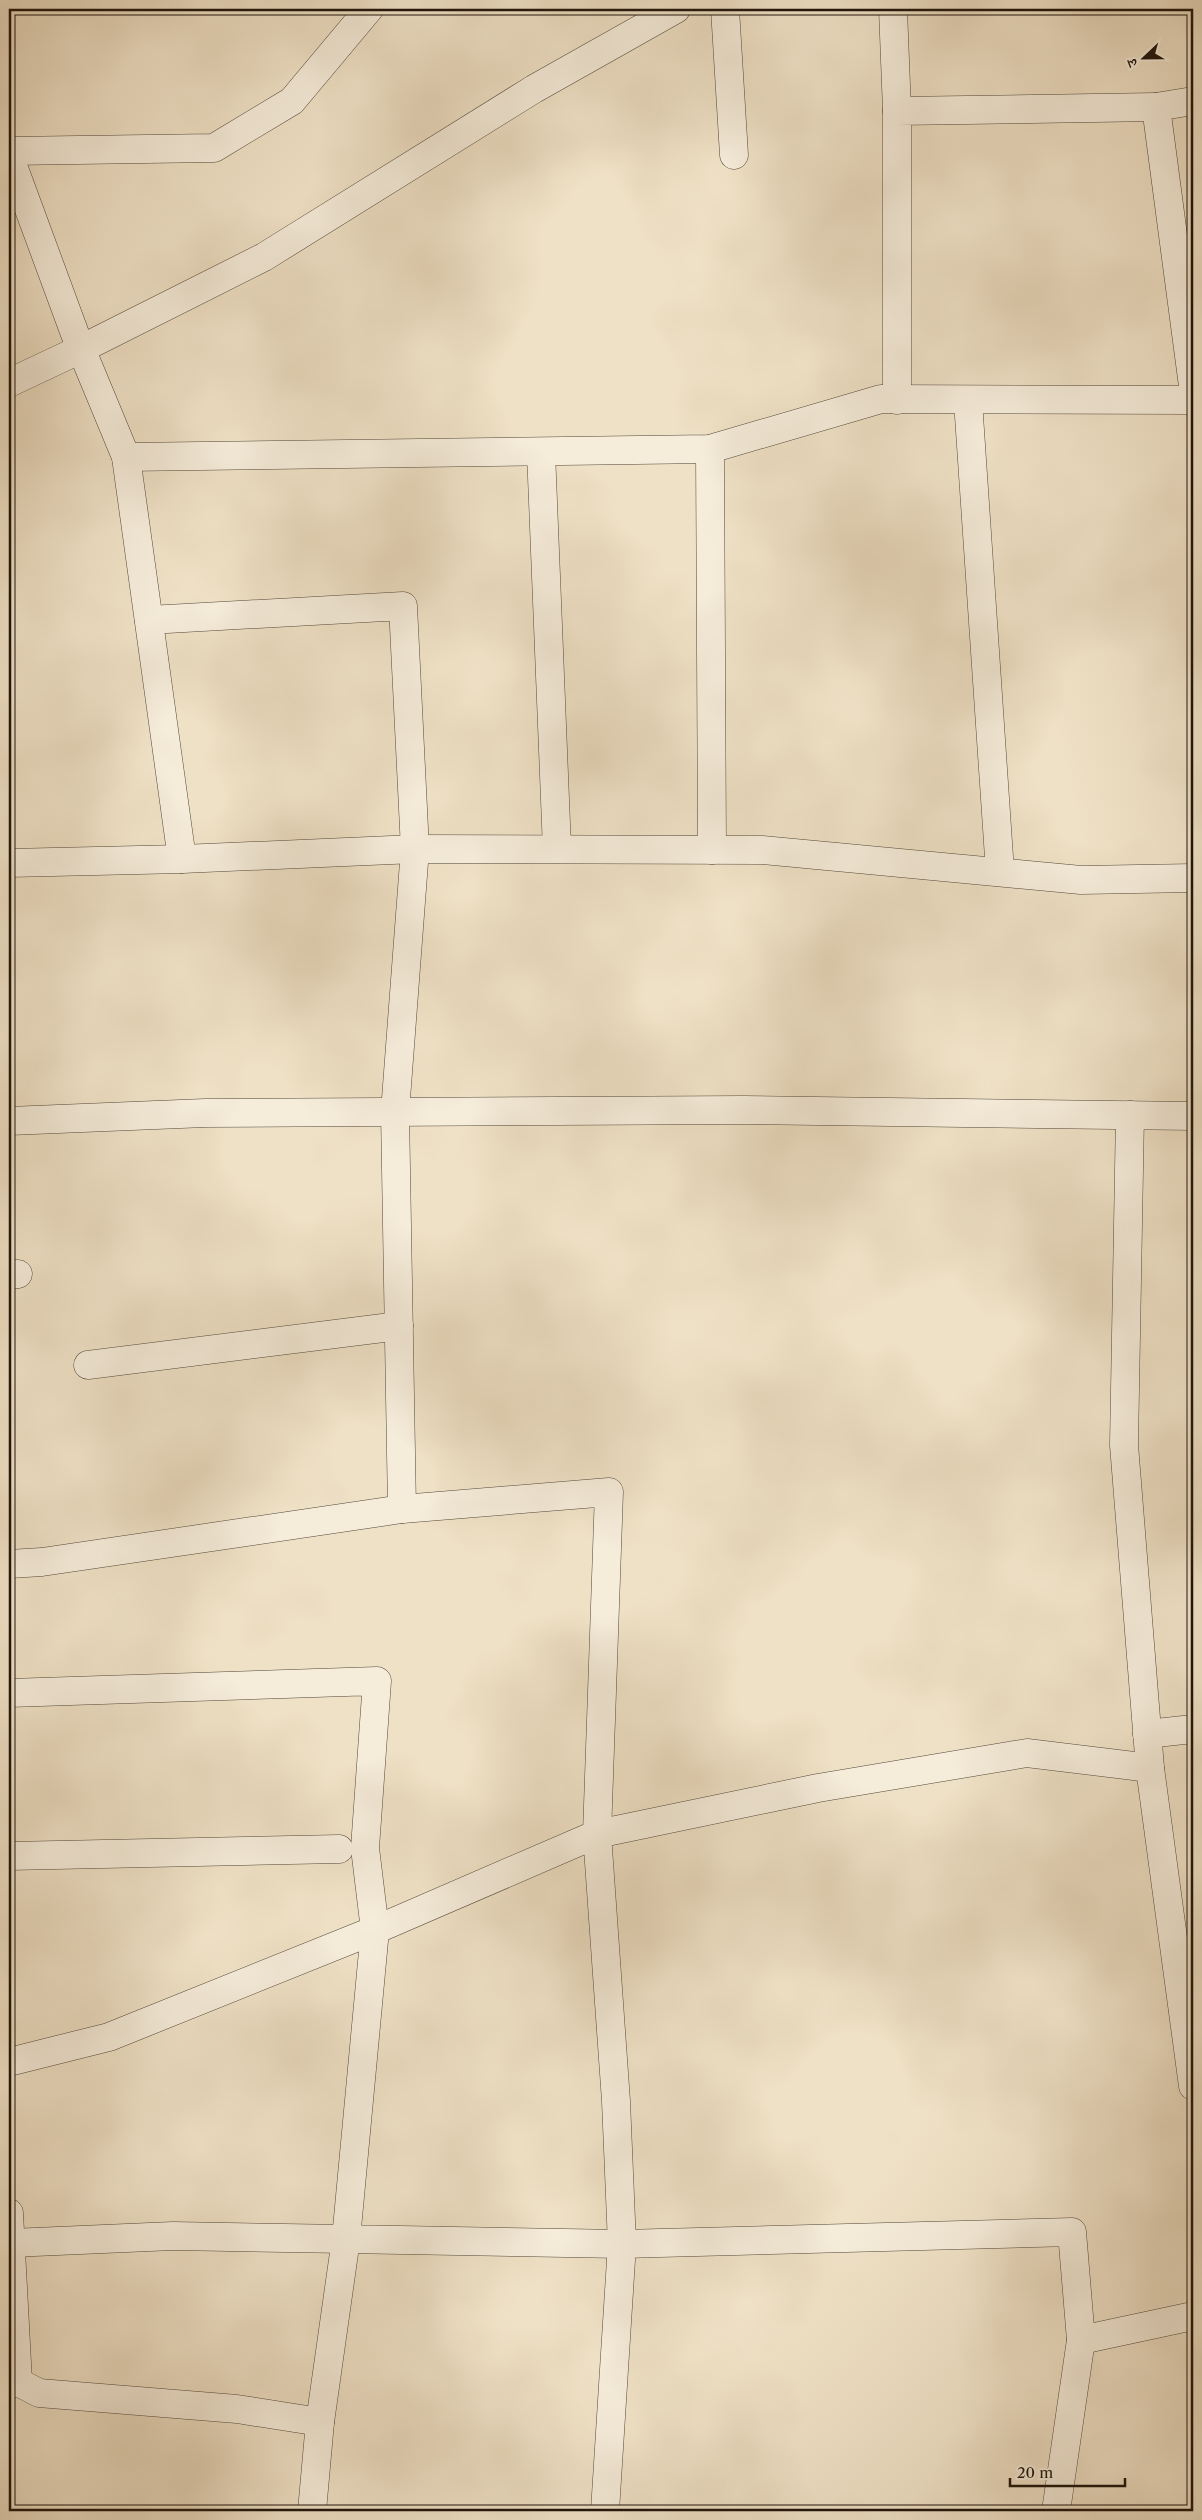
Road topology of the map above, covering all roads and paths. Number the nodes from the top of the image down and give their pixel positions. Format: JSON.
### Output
{"nodes":[{"id":1,"x":369,"y":9,"type":"edge"},
{"id":2,"x":676,"y":9,"type":"edge"},
{"id":3,"x":725,"y":9,"type":"edge"},
{"id":4,"x":893,"y":9,"type":"edge"},
{"id":5,"x":1193,"y":102,"type":"edge"},
{"id":6,"x":1156,"y":107,"type":"junction"},
{"id":7,"x":897,"y":111,"type":"junction"},
{"id":8,"x":9,"y":151,"type":"edge"},
{"id":9,"x":9,"y":155,"type":"edge"},
{"id":10,"x":734,"y":155,"type":"dead end"},
{"id":11,"x":81,"y":349,"type":"junction"},
{"id":12,"x":9,"y":383,"type":"edge"},
{"id":13,"x":1193,"y":386,"type":"edge"},
{"id":14,"x":897,"y":400,"type":"junction"},
{"id":15,"x":1193,"y":400,"type":"edge"},
{"id":16,"x":968,"y":401,"type":"junction"},
{"id":17,"x":710,"y":449,"type":"junction"},
{"id":18,"x":541,"y":452,"type":"junction"},
{"id":19,"x":126,"y":457,"type":"junction"},
{"id":20,"x":149,"y":620,"type":"junction"},
{"id":21,"x":415,"y":849,"type":"junction"},
{"id":22,"x":557,"y":849,"type":"junction"},
{"id":23,"x":712,"y":850,"type":"junction"},
{"id":24,"x":182,"y":859,"type":"junction"},
{"id":25,"x":9,"y":863,"type":"edge"},
{"id":26,"x":1000,"y":872,"type":"junction"},
{"id":27,"x":1193,"y":878,"type":"edge"},
{"id":28,"x":395,"y":1112,"type":"junction"},
{"id":29,"x":1130,"y":1115,"type":"junction"},
{"id":30,"x":1193,"y":1116,"type":"edge"},
{"id":31,"x":9,"y":1121,"type":"edge"},
{"id":32,"x":399,"y":1326,"type":"junction"},
{"id":33,"x":88,"y":1365,"type":"dead end"},
{"id":34,"x":402,"y":1509,"type":"junction"},
{"id":35,"x":9,"y":1564,"type":"edge"},
{"id":36,"x":9,"y":1693,"type":"edge"},
{"id":37,"x":1193,"y":1730,"type":"edge"},
{"id":38,"x":1147,"y":1734,"type":"junction"},
{"id":39,"x":1150,"y":1768,"type":"junction"},
{"id":40,"x":597,"y":1834,"type":"junction"},
{"id":41,"x":339,"y":1849,"type":"dead end"},
{"id":42,"x":9,"y":1856,"type":"edge"},
{"id":43,"x":375,"y":1930,"type":"junction"},
{"id":44,"x":9,"y":2062,"type":"edge"},
{"id":45,"x":1193,"y":2086,"type":"edge"},
{"id":46,"x":9,"y":2213,"type":"edge"},
{"id":47,"x":346,"y":2239,"type":"junction"},
{"id":48,"x":12,"y":2243,"type":"junction"},
{"id":49,"x":622,"y":2244,"type":"junction"},
{"id":50,"x":1193,"y":2316,"type":"edge"},
{"id":51,"x":1081,"y":2340,"type":"junction"},
{"id":52,"x":13,"y":2383,"type":"edge"},
{"id":53,"x":320,"y":2422,"type":"junction"},
{"id":54,"x":312,"y":2511,"type":"edge"},
{"id":55,"x":604,"y":2511,"type":"edge"},
{"id":56,"x":1056,"y":2511,"type":"edge"}],
"edges":[{"from":1,"to":8,"type":"street"},
{"from":2,"to":11,"type":"street"},
{"from":3,"to":10,"type":"street"},
{"from":4,"to":7,"type":"street"},
{"from":5,"to":6,"type":"street"},
{"from":6,"to":7,"type":"street"},
{"from":6,"to":13,"type":"street"},
{"from":7,"to":14,"type":"street"},
{"from":9,"to":11,"type":"street"},
{"from":11,"to":12,"type":"street"},
{"from":11,"to":19,"type":"street"},
{"from":14,"to":16,"type":"street"},
{"from":14,"to":17,"type":"street"},
{"from":15,"to":16,"type":"street"},
{"from":16,"to":26,"type":"street"},
{"from":17,"to":18,"type":"street"},
{"from":17,"to":23,"type":"street"},
{"from":18,"to":19,"type":"street"},
{"from":18,"to":22,"type":"street"},
{"from":19,"to":20,"type":"street"},
{"from":20,"to":21,"type":"street"},
{"from":20,"to":24,"type":"street"},
{"from":21,"to":22,"type":"street"},
{"from":21,"to":24,"type":"street"},
{"from":21,"to":28,"type":"street"},
{"from":22,"to":23,"type":"street"},
{"from":23,"to":26,"type":"street"},
{"from":24,"to":25,"type":"street"},
{"from":26,"to":27,"type":"street"},
{"from":28,"to":29,"type":"street"},
{"from":28,"to":31,"type":"street"},
{"from":28,"to":32,"type":"street"},
{"from":29,"to":30,"type":"street"},
{"from":29,"to":38,"type":"street"},
{"from":32,"to":33,"type":"street"},
{"from":32,"to":34,"type":"street"},
{"from":34,"to":35,"type":"street"},
{"from":34,"to":40,"type":"street"},
{"from":36,"to":43,"type":"street"},
{"from":37,"to":38,"type":"street"},
{"from":38,"to":39,"type":"street"},
{"from":39,"to":40,"type":"street"},
{"from":39,"to":45,"type":"street"},
{"from":40,"to":43,"type":"street"},
{"from":40,"to":49,"type":"street"},
{"from":41,"to":42,"type":"street"},
{"from":43,"to":44,"type":"street"},
{"from":43,"to":47,"type":"street"},
{"from":46,"to":48,"type":"street"},
{"from":47,"to":48,"type":"street"},
{"from":47,"to":49,"type":"street"},
{"from":47,"to":53,"type":"street"},
{"from":48,"to":52,"type":"street"},
{"from":49,"to":51,"type":"street"},
{"from":49,"to":55,"type":"street"},
{"from":50,"to":51,"type":"street"},
{"from":51,"to":56,"type":"street"},
{"from":52,"to":53,"type":"street"},
{"from":53,"to":54,"type":"street"}]}
